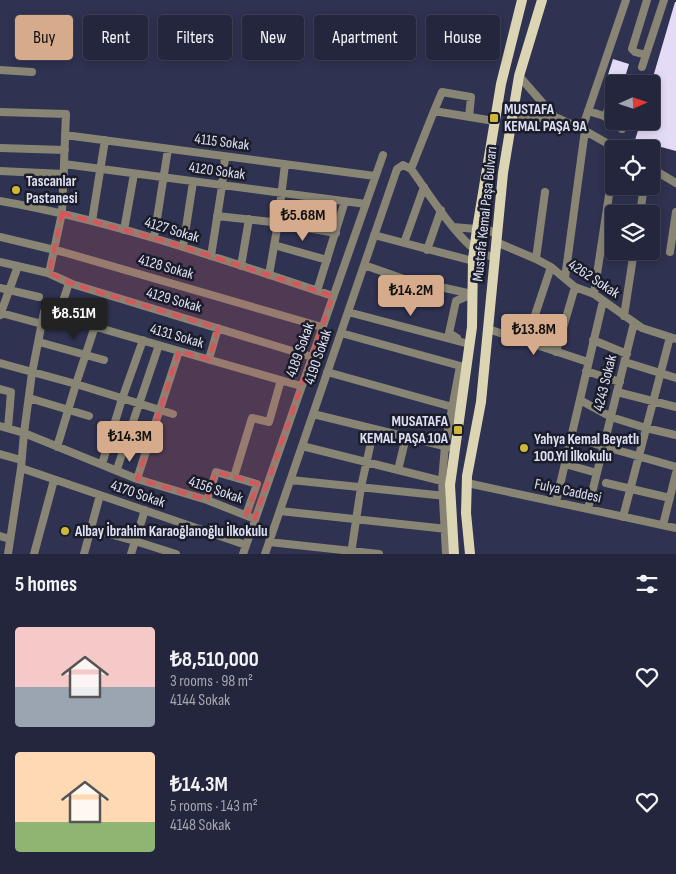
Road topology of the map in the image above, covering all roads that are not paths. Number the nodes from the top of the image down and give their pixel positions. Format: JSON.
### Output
{"nodes":[{"id":1,"x":522,"y":0,"type":"edge"},
{"id":2,"x":542,"y":0,"type":"edge"},
{"id":3,"x":626,"y":0,"type":"edge"},
{"id":4,"x":647,"y":0,"type":"edge"},
{"id":5,"x":662,"y":0,"type":"edge"},
{"id":6,"x":646,"y":55,"type":"junction"},
{"id":7,"x":642,"y":67,"type":"dead end"},
{"id":8,"x":0,"y":70,"type":"edge"},
{"id":9,"x":32,"y":72,"type":"dead end"},
{"id":10,"x":519,"y":76,"type":"junction"},
{"id":11,"x":434,"y":111,"type":"junction"},
{"id":12,"x":588,"y":111,"type":"junction"},
{"id":13,"x":0,"y":112,"type":"edge"},
{"id":14,"x":605,"y":116,"type":"edge"},
{"id":15,"x":468,"y":117,"type":"junction"},
{"id":16,"x":555,"y":117,"type":"junction"},
{"id":17,"x":494,"y":121,"type":"junction"},
{"id":18,"x":510,"y":127,"type":"junction"},
{"id":19,"x":584,"y":130,"type":"junction"},
{"id":20,"x":65,"y":135,"type":"junction"},
{"id":21,"x":105,"y":140,"type":"junction"},
{"id":22,"x":605,"y":142,"type":"edge"},
{"id":23,"x":0,"y":148,"type":"edge"},
{"id":24,"x":168,"y":149,"type":"junction"},
{"id":25,"x":65,"y":150,"type":"junction"},
{"id":26,"x":382,"y":155,"type":"dead end"},
{"id":27,"x":225,"y":157,"type":"junction"},
{"id":28,"x":64,"y":164,"type":"junction"},
{"id":29,"x":285,"y":164,"type":"junction"},
{"id":30,"x":101,"y":169,"type":"junction"},
{"id":31,"x":411,"y":169,"type":"junction"},
{"id":32,"x":0,"y":171,"type":"edge"},
{"id":33,"x":660,"y":173,"type":"edge"},
{"id":34,"x":64,"y":174,"type":"junction"},
{"id":35,"x":134,"y":174,"type":"junction"},
{"id":36,"x":375,"y":176,"type":"junction"},
{"id":37,"x":164,"y":178,"type":"junction"},
{"id":38,"x":193,"y":182,"type":"junction"},
{"id":39,"x":676,"y":183,"type":"edge"},
{"id":40,"x":222,"y":186,"type":"junction"},
{"id":41,"x":424,"y":187,"type":"junction"},
{"id":42,"x":546,"y":192,"type":"dead end"},
{"id":43,"x":281,"y":193,"type":"junction"},
{"id":44,"x":609,"y":195,"type":"edge"},
{"id":45,"x":0,"y":201,"type":"edge"},
{"id":46,"x":345,"y":201,"type":"junction"},
{"id":47,"x":366,"y":204,"type":"junction"},
{"id":48,"x":441,"y":210,"type":"junction"},
{"id":49,"x":676,"y":212,"type":"edge"},
{"id":50,"x":62,"y":213,"type":"junction"},
{"id":51,"x":218,"y":216,"type":"junction"},
{"id":52,"x":249,"y":219,"type":"junction"},
{"id":53,"x":92,"y":221,"type":"junction"},
{"id":54,"x":278,"y":223,"type":"junction"},
{"id":55,"x":453,"y":227,"type":"junction"},
{"id":56,"x":476,"y":229,"type":"junction"},
{"id":57,"x":124,"y":230,"type":"junction"},
{"id":58,"x":336,"y":233,"type":"junction"},
{"id":59,"x":374,"y":235,"type":"junction"},
{"id":60,"x":0,"y":237,"type":"edge"},
{"id":61,"x":154,"y":238,"type":"junction"},
{"id":62,"x":497,"y":238,"type":"junction"},
{"id":63,"x":404,"y":243,"type":"junction"},
{"id":64,"x":274,"y":246,"type":"junction"},
{"id":65,"x":183,"y":247,"type":"junction"},
{"id":66,"x":474,"y":249,"type":"junction"},
{"id":67,"x":55,"y":250,"type":"junction"},
{"id":68,"x":427,"y":250,"type":"junction"},
{"id":69,"x":670,"y":252,"type":"dead end"},
{"id":70,"x":211,"y":256,"type":"junction"},
{"id":71,"x":495,"y":257,"type":"junction"},
{"id":72,"x":536,"y":259,"type":"junction"},
{"id":73,"x":327,"y":260,"type":"junction"},
{"id":74,"x":633,"y":260,"type":"edge"},
{"id":75,"x":473,"y":261,"type":"junction"},
{"id":76,"x":0,"y":262,"type":"edge"},
{"id":77,"x":364,"y":265,"type":"junction"},
{"id":78,"x":18,"y":266,"type":"junction"},
{"id":79,"x":240,"y":266,"type":"junction"},
{"id":80,"x":551,"y":267,"type":"junction"},
{"id":81,"x":49,"y":273,"type":"junction"},
{"id":82,"x":269,"y":275,"type":"junction"},
{"id":83,"x":565,"y":278,"type":"junction"},
{"id":84,"x":69,"y":283,"type":"junction"},
{"id":85,"x":575,"y":287,"type":"junction"},
{"id":86,"x":0,"y":288,"type":"edge"},
{"id":87,"x":10,"y":290,"type":"junction"},
{"id":88,"x":317,"y":290,"type":"junction"},
{"id":89,"x":472,"y":294,"type":"junction"},
{"id":90,"x":594,"y":294,"type":"junction"},
{"id":91,"x":334,"y":296,"type":"junction"},
{"id":92,"x":39,"y":297,"type":"dead end"},
{"id":93,"x":603,"y":301,"type":"junction"},
{"id":94,"x":348,"y":312,"type":"junction"},
{"id":95,"x":0,"y":314,"type":"edge"},
{"id":96,"x":58,"y":316,"type":"junction"},
{"id":97,"x":624,"y":316,"type":"junction"},
{"id":98,"x":634,"y":323,"type":"junction"},
{"id":99,"x":42,"y":324,"type":"junction"},
{"id":100,"x":95,"y":326,"type":"junction"},
{"id":101,"x":218,"y":328,"type":"junction"},
{"id":102,"x":322,"y":328,"type":"junction"},
{"id":103,"x":488,"y":329,"type":"junction"},
{"id":104,"x":340,"y":334,"type":"junction"},
{"id":105,"x":673,"y":338,"type":"edge"},
{"id":106,"x":143,"y":340,"type":"junction"},
{"id":107,"x":593,"y":340,"type":"junction"},
{"id":108,"x":39,"y":342,"type":"junction"},
{"id":109,"x":526,"y":342,"type":"junction"},
{"id":110,"x":469,"y":344,"type":"junction"},
{"id":111,"x":159,"y":345,"type":"junction"},
{"id":112,"x":179,"y":350,"type":"junction"},
{"id":113,"x":556,"y":352,"type":"junction"},
{"id":114,"x":86,"y":355,"type":"junction"},
{"id":115,"x":312,"y":357,"type":"junction"},
{"id":116,"x":626,"y":358,"type":"junction"},
{"id":117,"x":209,"y":359,"type":"junction"},
{"id":118,"x":104,"y":360,"type":"dead end"},
{"id":119,"x":0,"y":363,"type":"edge"},
{"id":120,"x":463,"y":366,"type":"junction"},
{"id":121,"x":587,"y":366,"type":"junction"},
{"id":122,"x":327,"y":372,"type":"junction"},
{"id":123,"x":32,"y":373,"type":"junction"},
{"id":124,"x":660,"y":374,"type":"junction"},
{"id":125,"x":676,"y":378,"type":"edge"},
{"id":126,"x":281,"y":380,"type":"junction"},
{"id":127,"x":620,"y":382,"type":"junction"},
{"id":128,"x":76,"y":384,"type":"junction"},
{"id":129,"x":301,"y":386,"type":"junction"},
{"id":130,"x":0,"y":388,"type":"edge"},
{"id":131,"x":617,"y":392,"type":"junction"},
{"id":132,"x":29,"y":398,"type":"junction"},
{"id":133,"x":122,"y":399,"type":"junction"},
{"id":134,"x":580,"y":400,"type":"junction"},
{"id":135,"x":653,"y":401,"type":"junction"},
{"id":136,"x":138,"y":404,"type":"junction"},
{"id":137,"x":676,"y":407,"type":"edge"},
{"id":138,"x":457,"y":408,"type":"junction"},
{"id":139,"x":68,"y":409,"type":"junction"},
{"id":140,"x":159,"y":409,"type":"junction"},
{"id":141,"x":173,"y":414,"type":"dead end"},
{"id":142,"x":313,"y":414,"type":"junction"},
{"id":143,"x":89,"y":416,"type":"dead end"},
{"id":144,"x":611,"y":417,"type":"junction"},
{"id":145,"x":4,"y":427,"type":"edge"},
{"id":146,"x":646,"y":428,"type":"junction"},
{"id":147,"x":374,"y":429,"type":"junction"},
{"id":148,"x":24,"y":432,"type":"junction"},
{"id":149,"x":676,"y":435,"type":"edge"},
{"id":150,"x":406,"y":437,"type":"junction"},
{"id":151,"x":571,"y":437,"type":"junction"},
{"id":152,"x":302,"y":446,"type":"junction"},
{"id":153,"x":604,"y":446,"type":"junction"},
{"id":154,"x":57,"y":447,"type":"junction"},
{"id":155,"x":450,"y":447,"type":"junction"},
{"id":156,"x":0,"y":454,"type":"edge"},
{"id":157,"x":639,"y":456,"type":"junction"},
{"id":158,"x":366,"y":462,"type":"junction"},
{"id":159,"x":21,"y":464,"type":"junction"},
{"id":160,"x":102,"y":464,"type":"junction"},
{"id":161,"x":565,"y":464,"type":"junction"},
{"id":162,"x":676,"y":466,"type":"edge"},
{"id":163,"x":117,"y":469,"type":"junction"},
{"id":164,"x":398,"y":470,"type":"junction"},
{"id":165,"x":597,"y":473,"type":"junction"},
{"id":166,"x":676,"y":473,"type":"edge"},
{"id":167,"x":234,"y":477,"type":"junction"},
{"id":168,"x":137,"y":479,"type":"junction"},
{"id":169,"x":54,"y":480,"type":"junction"},
{"id":170,"x":291,"y":480,"type":"junction"},
{"id":171,"x":442,"y":481,"type":"junction"},
{"id":172,"x":467,"y":483,"type":"junction"},
{"id":173,"x":606,"y":483,"type":"dead end"},
{"id":174,"x":361,"y":487,"type":"junction"},
{"id":175,"x":630,"y":488,"type":"junction"},
{"id":176,"x":100,"y":495,"type":"junction"},
{"id":177,"x":447,"y":497,"type":"junction"},
{"id":178,"x":670,"y":498,"type":"junction"},
{"id":179,"x":206,"y":500,"type":"junction"},
{"id":180,"x":556,"y":502,"type":"junction"},
{"id":181,"x":588,"y":509,"type":"junction"},
{"id":182,"x":145,"y":510,"type":"junction"},
{"id":183,"x":280,"y":511,"type":"junction"},
{"id":184,"x":246,"y":515,"type":"junction"},
{"id":185,"x":623,"y":517,"type":"junction"},
{"id":186,"x":255,"y":519,"type":"junction"},
{"id":187,"x":357,"y":519,"type":"junction"},
{"id":188,"x":663,"y":525,"type":"junction"},
{"id":189,"x":676,"y":528,"type":"edge"},
{"id":190,"x":448,"y":529,"type":"junction"},
{"id":191,"x":91,"y":530,"type":"junction"},
{"id":192,"x":0,"y":536,"type":"edge"},
{"id":193,"x":10,"y":539,"type":"junction"},
{"id":194,"x":135,"y":541,"type":"junction"},
{"id":195,"x":269,"y":542,"type":"junction"},
{"id":196,"x":246,"y":545,"type":"junction"},
{"id":197,"x":351,"y":552,"type":"edge"},
{"id":198,"x":8,"y":554,"type":"edge"},
{"id":199,"x":34,"y":554,"type":"edge"},
{"id":200,"x":84,"y":554,"type":"edge"},
{"id":201,"x":131,"y":554,"type":"edge"},
{"id":202,"x":176,"y":554,"type":"edge"},
{"id":203,"x":243,"y":554,"type":"edge"},
{"id":204,"x":265,"y":554,"type":"edge"},
{"id":205,"x":379,"y":554,"type":"edge"},
{"id":206,"x":446,"y":554,"type":"edge"},
{"id":207,"x":454,"y":554,"type":"edge"},
{"id":208,"x":470,"y":554,"type":"edge"}],
"edges":[{"from":1,"to":17,"type":"main road","name":"Mustafa Kemal Paşa Bulvarı"},
{"from":2,"to":10,"type":"main road","name":"Mustafa Kemal Paşa Bulvarı"},
{"from":3,"to":12,"type":"street"},
{"from":4,"to":6,"type":"street"},
{"from":5,"to":6,"type":"street"},
{"from":6,"to":7,"type":"street"},
{"from":8,"to":9,"type":"street"},
{"from":10,"to":16,"type":"street"},
{"from":10,"to":18,"type":"main road","name":"Mustafa Kemal Paşa Bulvarı"},
{"from":11,"to":15,"type":"street"},
{"from":11,"to":15,"type":"street"},
{"from":11,"to":31,"type":"street"},
{"from":12,"to":14,"type":"street"},
{"from":12,"to":19,"type":"street"},
{"from":13,"to":20,"type":"street"},
{"from":15,"to":17,"type":"street"},
{"from":16,"to":18,"type":"street"},
{"from":16,"to":19,"type":"street"},
{"from":17,"to":56,"type":"main road","name":"Mustafa Kemal Paşa Bulvarı"},
{"from":18,"to":62,"type":"main road","name":"Mustafa Kemal Paşa Bulvarı"},
{"from":19,"to":22,"type":"street"},
{"from":19,"to":83,"type":"street"},
{"from":20,"to":21,"type":"street","name":"4115 Sokak"},
{"from":20,"to":25,"type":"street"},
{"from":21,"to":24,"type":"street","name":"4115 Sokak"},
{"from":21,"to":30,"type":"street"},
{"from":23,"to":25,"type":"street"},
{"from":24,"to":27,"type":"street","name":"4115 Sokak"},
{"from":24,"to":37,"type":"street"},
{"from":25,"to":28,"type":"street"},
{"from":26,"to":36,"type":"street","name":"4189 Sokak"},
{"from":27,"to":29,"type":"street","name":"4115 Sokak"},
{"from":27,"to":40,"type":"street"},
{"from":28,"to":30,"type":"street","name":"4120 Sokak"},
{"from":28,"to":34,"type":"street"},
{"from":29,"to":36,"type":"street","name":"4115 Sokak"},
{"from":29,"to":43,"type":"street"},
{"from":30,"to":35,"type":"street","name":"4120 Sokak"},
{"from":30,"to":53,"type":"street"},
{"from":31,"to":41,"type":"street"},
{"from":31,"to":59,"type":"street","name":"4190 Sokak"},
{"from":32,"to":34,"type":"street"},
{"from":33,"to":39,"type":"street"},
{"from":34,"to":50,"type":"street"},
{"from":35,"to":37,"type":"street","name":"4120 Sokak"},
{"from":35,"to":57,"type":"street"},
{"from":36,"to":47,"type":"street","name":"4189 Sokak"},
{"from":37,"to":38,"type":"street","name":"4120 Sokak"},
{"from":37,"to":61,"type":"street"},
{"from":38,"to":40,"type":"street","name":"4120 Sokak"},
{"from":38,"to":65,"type":"street"},
{"from":40,"to":43,"type":"street","name":"4120 Sokak"},
{"from":40,"to":51,"type":"street"},
{"from":41,"to":48,"type":"street"},
{"from":41,"to":63,"type":"street"},
{"from":42,"to":72,"type":"street"},
{"from":43,"to":46,"type":"street","name":"4120 Sokak"},
{"from":43,"to":54,"type":"street"},
{"from":44,"to":90,"type":"street"},
{"from":45,"to":50,"type":"street","name":"4127 Sokak"},
{"from":46,"to":47,"type":"street","name":"4120 Sokak"},
{"from":46,"to":58,"type":"street"},
{"from":47,"to":91,"type":"street","name":"4189 Sokak"},
{"from":48,"to":55,"type":"street"},
{"from":48,"to":68,"type":"street"},
{"from":49,"to":69,"type":"street"},
{"from":50,"to":53,"type":"street","name":"4127 Sokak"},
{"from":50,"to":67,"type":"street"},
{"from":51,"to":52,"type":"street"},
{"from":51,"to":70,"type":"street"},
{"from":52,"to":54,"type":"street"},
{"from":52,"to":79,"type":"street"},
{"from":53,"to":57,"type":"street","name":"4127 Sokak"},
{"from":54,"to":58,"type":"street"},
{"from":54,"to":64,"type":"street"},
{"from":55,"to":56,"type":"street","name":"4262 Sokak"},
{"from":55,"to":66,"type":"street"},
{"from":56,"to":62,"type":"street","name":"4262 Sokak"},
{"from":56,"to":66,"type":"main road","name":"Mustafa Kemal Paşa Bulvarı"},
{"from":57,"to":61,"type":"street","name":"4127 Sokak"},
{"from":58,"to":73,"type":"street"},
{"from":59,"to":63,"type":"street"},
{"from":59,"to":77,"type":"street","name":"4190 Sokak"},
{"from":60,"to":67,"type":"street","name":"4128 Sokak"},
{"from":61,"to":65,"type":"street","name":"4127 Sokak"},
{"from":62,"to":71,"type":"main road","name":"Mustafa Kemal Paşa Bulvarı"},
{"from":62,"to":72,"type":"street","name":"4262 Sokak"},
{"from":63,"to":68,"type":"street"},
{"from":64,"to":73,"type":"street"},
{"from":64,"to":82,"type":"street"},
{"from":65,"to":70,"type":"street","name":"4127 Sokak"},
{"from":66,"to":71,"type":"street"},
{"from":66,"to":75,"type":"main road","name":"Mustafa Kemal Paşa Bulvarı"},
{"from":67,"to":81,"type":"street"},
{"from":67,"to":102,"type":"street","name":"4128 Sokak"},
{"from":68,"to":75,"type":"street"},
{"from":70,"to":79,"type":"street","name":"4127 Sokak"},
{"from":71,"to":103,"type":"main road","name":"Mustafa Kemal Paşa Bulvarı"},
{"from":72,"to":80,"type":"street","name":"4262 Sokak"},
{"from":73,"to":88,"type":"street"},
{"from":74,"to":97,"type":"street"},
{"from":75,"to":89,"type":"main road","name":"Mustafa Kemal Paşa Bulvarı"},
{"from":76,"to":78,"type":"street","name":"4129 Sokak"},
{"from":77,"to":89,"type":"street"},
{"from":77,"to":94,"type":"street","name":"4190 Sokak"},
{"from":78,"to":81,"type":"street","name":"4129 Sokak"},
{"from":78,"to":87,"type":"street"},
{"from":79,"to":82,"type":"street","name":"4127 Sokak"},
{"from":80,"to":83,"type":"street","name":"4262 Sokak"},
{"from":80,"to":109,"type":"street"},
{"from":81,"to":84,"type":"street","name":"4129 Sokak"},
{"from":82,"to":88,"type":"street","name":"4127 Sokak"},
{"from":83,"to":85,"type":"street","name":"4262 Sokak"},
{"from":84,"to":96,"type":"street"},
{"from":84,"to":101,"type":"street","name":"4129 Sokak"},
{"from":85,"to":90,"type":"street","name":"4262 Sokak"},
{"from":85,"to":113,"type":"street"},
{"from":86,"to":87,"type":"street"},
{"from":87,"to":92,"type":"street"},
{"from":87,"to":95,"type":"street"},
{"from":88,"to":91,"type":"street","name":"4127 Sokak"},
{"from":89,"to":110,"type":"main road","name":"Mustafa Kemal Paşa Bulvarı"},
{"from":89,"to":110,"type":"street"},
{"from":90,"to":93,"type":"street","name":"4262 Sokak"},
{"from":91,"to":102,"type":"street","name":"4189 Sokak"},
{"from":93,"to":97,"type":"street","name":"4262 Sokak"},
{"from":93,"to":107,"type":"street"},
{"from":94,"to":104,"type":"street","name":"4190 Sokak"},
{"from":94,"to":110,"type":"street"},
{"from":95,"to":99,"type":"street"},
{"from":96,"to":99,"type":"street","name":"4131 Sokak"},
{"from":96,"to":100,"type":"street","name":"4131 Sokak"},
{"from":97,"to":98,"type":"street","name":"4262 Sokak"},
{"from":98,"to":105,"type":"street","name":"4262 Sokak"},
{"from":98,"to":116,"type":"street","name":"4243 Sokak"},
{"from":99,"to":108,"type":"street"},
{"from":100,"to":106,"type":"street","name":"4131 Sokak"},
{"from":100,"to":114,"type":"street"},
{"from":101,"to":115,"type":"street","name":"4129 Sokak"},
{"from":101,"to":117,"type":"street"},
{"from":102,"to":115,"type":"street","name":"4189 Sokak"},
{"from":103,"to":109,"type":"street"},
{"from":103,"to":172,"type":"main road","name":"Mustafa Kemal Paşa Bulvarı"},
{"from":104,"to":120,"type":"street"},
{"from":104,"to":122,"type":"street","name":"4190 Sokak"},
{"from":105,"to":124,"type":"street"},
{"from":106,"to":111,"type":"street","name":"4131 Sokak"},
{"from":106,"to":133,"type":"street"},
{"from":107,"to":116,"type":"street"},
{"from":107,"to":121,"type":"street"},
{"from":108,"to":114,"type":"street"},
{"from":108,"to":123,"type":"street"},
{"from":109,"to":113,"type":"street"},
{"from":110,"to":120,"type":"main road","name":"Mustafa Kemal Paşa Bulvarı"},
{"from":111,"to":112,"type":"street","name":"4131 Sokak"},
{"from":111,"to":136,"type":"street"},
{"from":112,"to":117,"type":"street","name":"4131 Sokak"},
{"from":112,"to":140,"type":"street"},
{"from":113,"to":121,"type":"street"},
{"from":114,"to":118,"type":"street"},
{"from":114,"to":128,"type":"street"},
{"from":115,"to":129,"type":"street","name":"4189 Sokak"},
{"from":116,"to":124,"type":"street"},
{"from":116,"to":127,"type":"street","name":"4243 Sokak"},
{"from":117,"to":126,"type":"street","name":"4131 Sokak"},
{"from":119,"to":123,"type":"street"},
{"from":120,"to":138,"type":"main road","name":"Mustafa Kemal Paşa Bulvarı"},
{"from":121,"to":127,"type":"street"},
{"from":121,"to":134,"type":"street"},
{"from":122,"to":138,"type":"street"},
{"from":122,"to":142,"type":"street","name":"4190 Sokak"},
{"from":123,"to":128,"type":"street"},
{"from":123,"to":132,"type":"street"},
{"from":124,"to":125,"type":"street"},
{"from":124,"to":135,"type":"street"},
{"from":126,"to":129,"type":"street","name":"4131 Sokak"},
{"from":126,"to":167,"type":"street"},
{"from":127,"to":131,"type":"street","name":"4243 Sokak"},
{"from":128,"to":133,"type":"street"},
{"from":128,"to":139,"type":"street"},
{"from":129,"to":186,"type":"street","name":"4189 Sokak"},
{"from":130,"to":145,"type":"street"},
{"from":131,"to":135,"type":"street"},
{"from":131,"to":144,"type":"street","name":"4243 Sokak"},
{"from":132,"to":139,"type":"street"},
{"from":132,"to":148,"type":"street"},
{"from":133,"to":136,"type":"street"},
{"from":133,"to":160,"type":"street"},
{"from":134,"to":144,"type":"street"},
{"from":134,"to":151,"type":"street"},
{"from":135,"to":137,"type":"street"},
{"from":135,"to":146,"type":"street"},
{"from":136,"to":140,"type":"street"},
{"from":136,"to":163,"type":"street"},
{"from":138,"to":155,"type":"main road","name":"Mustafa Kemal Paşa Bulvarı"},
{"from":139,"to":143,"type":"street"},
{"from":139,"to":154,"type":"street"},
{"from":140,"to":141,"type":"street"},
{"from":140,"to":168,"type":"street"},
{"from":142,"to":147,"type":"street"},
{"from":142,"to":152,"type":"street","name":"4190 Sokak"},
{"from":144,"to":146,"type":"street"},
{"from":144,"to":153,"type":"street","name":"4243 Sokak"},
{"from":145,"to":148,"type":"street","name":"4156 Sokak"},
{"from":146,"to":149,"type":"street"},
{"from":146,"to":157,"type":"street"},
{"from":147,"to":150,"type":"street"},
{"from":147,"to":158,"type":"street"},
{"from":148,"to":154,"type":"street","name":"4156 Sokak"},
{"from":148,"to":159,"type":"street"},
{"from":150,"to":155,"type":"street"},
{"from":150,"to":164,"type":"street"},
{"from":151,"to":153,"type":"street"},
{"from":151,"to":161,"type":"street"},
{"from":152,"to":158,"type":"street"},
{"from":152,"to":170,"type":"street","name":"4190 Sokak"},
{"from":153,"to":157,"type":"street"},
{"from":153,"to":165,"type":"street","name":"4243 Sokak"},
{"from":154,"to":160,"type":"street","name":"4156 Sokak"},
{"from":155,"to":171,"type":"street"},
{"from":155,"to":177,"type":"main road","name":"Mustafa Kemal Paşa Bulvarı"},
{"from":156,"to":159,"type":"street","name":"4170 Sokak"},
{"from":157,"to":162,"type":"street"},
{"from":157,"to":175,"type":"street"},
{"from":158,"to":164,"type":"street"},
{"from":158,"to":174,"type":"street"},
{"from":159,"to":169,"type":"street","name":"4170 Sokak"},
{"from":159,"to":193,"type":"street"},
{"from":160,"to":163,"type":"street","name":"4156 Sokak"},
{"from":161,"to":165,"type":"street"},
{"from":161,"to":180,"type":"street"},
{"from":163,"to":168,"type":"street","name":"4156 Sokak"},
{"from":164,"to":171,"type":"street"},
{"from":165,"to":181,"type":"street","name":"4243 Sokak"},
{"from":166,"to":178,"type":"street"},
{"from":167,"to":179,"type":"street"},
{"from":167,"to":184,"type":"street"},
{"from":168,"to":179,"type":"street","name":"4156 Sokak"},
{"from":169,"to":176,"type":"street","name":"4170 Sokak"},
{"from":169,"to":199,"type":"street"},
{"from":170,"to":174,"type":"street"},
{"from":170,"to":183,"type":"street","name":"4190 Sokak"},
{"from":171,"to":177,"type":"street"},
{"from":172,"to":180,"type":"street","name":"Fulya Caddesi"},
{"from":172,"to":208,"type":"main road","name":"Mustafa Kemal Paşa Bulvarı"},
{"from":173,"to":175,"type":"street"},
{"from":174,"to":177,"type":"street"},
{"from":174,"to":187,"type":"street"},
{"from":175,"to":178,"type":"street"},
{"from":175,"to":185,"type":"street"},
{"from":176,"to":182,"type":"street","name":"4170 Sokak"},
{"from":176,"to":191,"type":"street"},
{"from":177,"to":190,"type":"main road","name":"Mustafa Kemal Paşa Bulvarı"},
{"from":178,"to":188,"type":"street"},
{"from":179,"to":184,"type":"street","name":"4156 Sokak"},
{"from":180,"to":181,"type":"street","name":"Fulya Caddesi"},
{"from":181,"to":185,"type":"street","name":"Fulya Caddesi"},
{"from":182,"to":194,"type":"street"},
{"from":182,"to":196,"type":"street","name":"4170 Sokak"},
{"from":183,"to":187,"type":"street"},
{"from":183,"to":195,"type":"street","name":"4190 Sokak"},
{"from":184,"to":186,"type":"street","name":"4156 Sokak"},
{"from":185,"to":188,"type":"street","name":"Fulya Caddesi"},
{"from":186,"to":196,"type":"street","name":"4189 Sokak"},
{"from":187,"to":190,"type":"street"},
{"from":187,"to":197,"type":"street"},
{"from":188,"to":189,"type":"street","name":"Fulya Caddesi"},
{"from":190,"to":206,"type":"street"},
{"from":190,"to":207,"type":"main road","name":"Mustafa Kemal Paşa Bulvarı"},
{"from":191,"to":194,"type":"street"},
{"from":191,"to":200,"type":"street"},
{"from":192,"to":193,"type":"street"},
{"from":193,"to":198,"type":"street"},
{"from":194,"to":201,"type":"street"},
{"from":194,"to":202,"type":"street"},
{"from":195,"to":197,"type":"street"},
{"from":195,"to":204,"type":"street","name":"4190 Sokak"},
{"from":196,"to":203,"type":"street","name":"4189 Sokak"},
{"from":197,"to":205,"type":"street"}]}
